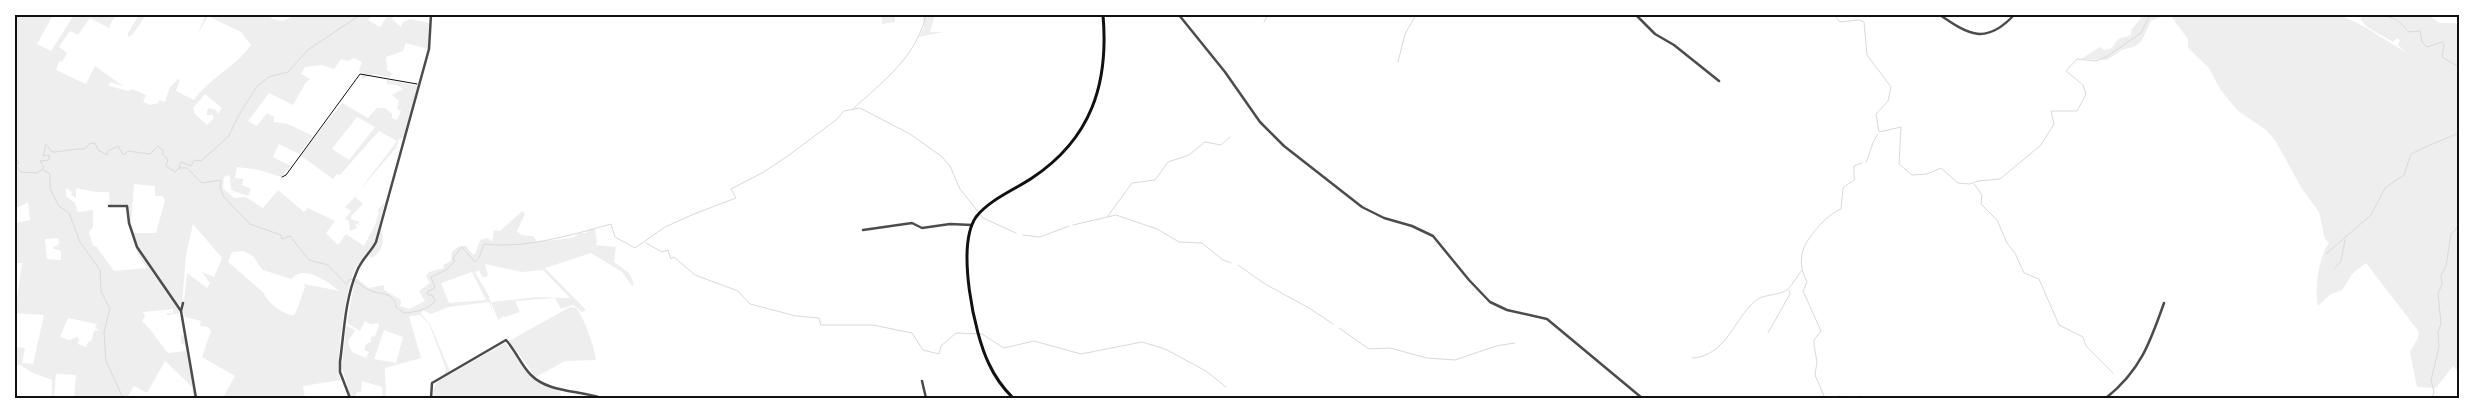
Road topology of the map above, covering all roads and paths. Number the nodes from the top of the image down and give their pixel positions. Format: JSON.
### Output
{"nodes":[{"id":1,"x":431,"y":15,"type":"edge"},
{"id":2,"x":1103,"y":15,"type":"edge"},
{"id":3,"x":1179,"y":15,"type":"edge"},
{"id":4,"x":1636,"y":15,"type":"edge"},
{"id":5,"x":1940,"y":15,"type":"edge"},
{"id":6,"x":2014,"y":15,"type":"edge"},
{"id":7,"x":2346,"y":15,"type":"edge"},
{"id":8,"x":2356,"y":15,"type":"edge"},
{"id":9,"x":1719,"y":81,"type":"dead end"},
{"id":10,"x":420,"y":84,"type":"junction"},
{"id":11,"x":282,"y":177,"type":"dead end"},
{"id":12,"x":109,"y":206,"type":"dead end"},
{"id":13,"x":972,"y":225,"type":"junction"},
{"id":14,"x":863,"y":230,"type":"dead end"},
{"id":15,"x":2164,"y":303,"type":"dead end"},
{"id":16,"x":183,"y":304,"type":"dead end"},
{"id":17,"x":181,"y":311,"type":"junction"},
{"id":18,"x":922,"y":381,"type":"dead end"},
{"id":19,"x":196,"y":398,"type":"edge"},
{"id":20,"x":350,"y":398,"type":"edge"},
{"id":21,"x":432,"y":398,"type":"edge"},
{"id":22,"x":601,"y":398,"type":"edge"},
{"id":23,"x":926,"y":398,"type":"edge"},
{"id":24,"x":1013,"y":398,"type":"edge"},
{"id":25,"x":1642,"y":398,"type":"edge"},
{"id":26,"x":2106,"y":398,"type":"edge"}],
"edges":[{"from":1,"to":10,"type":"street"},
{"from":2,"to":13,"type":"main road"},
{"from":3,"to":25,"type":"street"},
{"from":4,"to":9,"type":"street"},
{"from":5,"to":6,"type":"street"},
{"from":7,"to":8,"type":"street"},
{"from":10,"to":11,"type":"path"},
{"from":10,"to":20,"type":"street"},
{"from":12,"to":17,"type":"street"},
{"from":13,"to":14,"type":"street"},
{"from":13,"to":24,"type":"main road"},
{"from":15,"to":26,"type":"street"},
{"from":16,"to":17,"type":"street"},
{"from":17,"to":19,"type":"street"},
{"from":18,"to":23,"type":"street"},
{"from":21,"to":22,"type":"street"}]}
